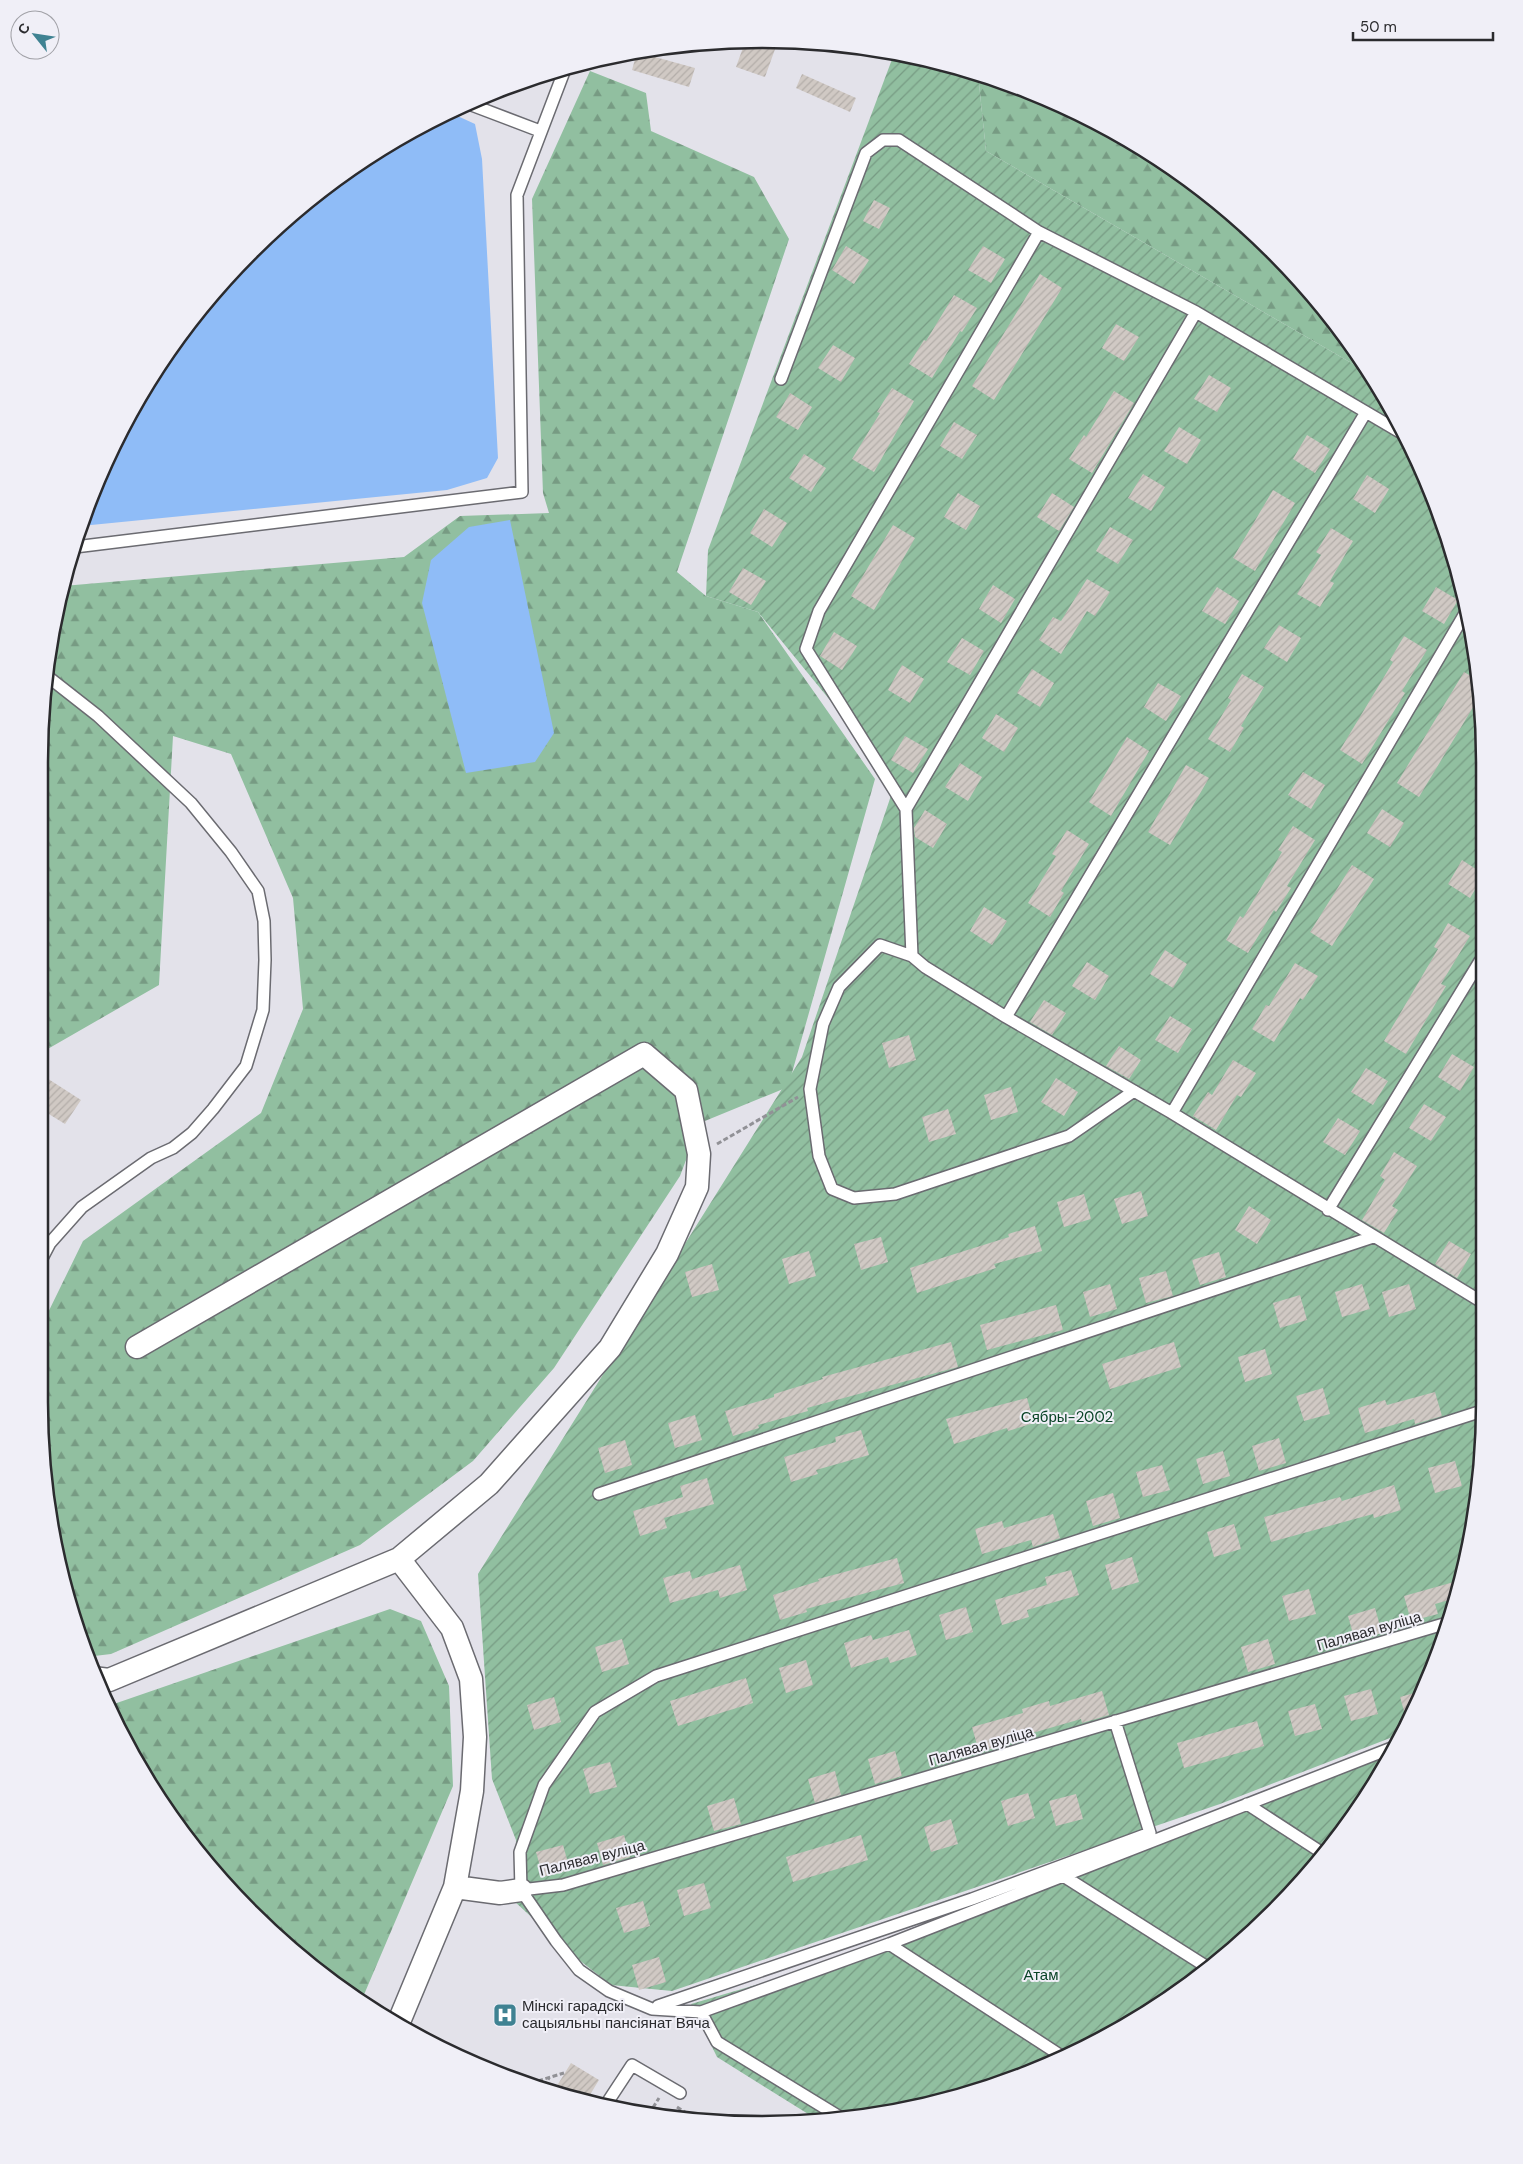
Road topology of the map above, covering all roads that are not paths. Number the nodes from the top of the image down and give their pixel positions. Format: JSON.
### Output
{"nodes":[{"id":1,"x":561,"y":77,"type":"edge"},
{"id":2,"x":477,"y":107,"type":"edge"},
{"id":3,"x":540,"y":131,"type":"junction"},
{"id":4,"x":1039,"y":232,"type":"junction"},
{"id":5,"x":1196,"y":312,"type":"junction"},
{"id":6,"x":781,"y":379,"type":"dead end"},
{"id":7,"x":1366,"y":412,"type":"junction"},
{"id":8,"x":1392,"y":427,"type":"edge"},
{"id":9,"x":81,"y":546,"type":"edge"},
{"id":10,"x":1461,"y":620,"type":"edge"},
{"id":11,"x":53,"y":680,"type":"edge"},
{"id":12,"x":906,"y":809,"type":"junction"},
{"id":13,"x":912,"y":956,"type":"junction"},
{"id":14,"x":1476,"y":967,"type":"edge"},
{"id":15,"x":1006,"y":1017,"type":"junction"},
{"id":16,"x":1134,"y":1091,"type":"junction"},
{"id":17,"x":1172,"y":1113,"type":"junction"},
{"id":18,"x":1328,"y":1210,"type":"junction"},
{"id":19,"x":1373,"y":1237,"type":"junction"},
{"id":20,"x":48,"y":1247,"type":"edge"},
{"id":21,"x":1476,"y":1298,"type":"edge"},
{"id":22,"x":137,"y":1347,"type":"dead end"},
{"id":23,"x":1475,"y":1414,"type":"edge"},
{"id":24,"x":599,"y":1494,"type":"dead end"},
{"id":25,"x":399,"y":1559,"type":"junction"},
{"id":26,"x":1440,"y":1625,"type":"edge"},
{"id":27,"x":103,"y":1679,"type":"edge"},
{"id":28,"x":1115,"y":1722,"type":"junction"},
{"id":29,"x":1385,"y":1750,"type":"edge"},
{"id":30,"x":1246,"y":1804,"type":"junction"},
{"id":31,"x":1317,"y":1850,"type":"edge"},
{"id":32,"x":1064,"y":1876,"type":"junction"},
{"id":33,"x":455,"y":1888,"type":"junction"},
{"id":34,"x":521,"y":1890,"type":"junction"},
{"id":35,"x":889,"y":1944,"type":"junction"},
{"id":36,"x":1202,"y":1964,"type":"edge"},
{"id":37,"x":652,"y":2008,"type":"junction"},
{"id":38,"x":701,"y":2012,"type":"junction"},
{"id":39,"x":400,"y":2019,"type":"edge"},
{"id":40,"x":1056,"y":2052,"type":"edge"},
{"id":41,"x":680,"y":2093,"type":"dead end"},
{"id":42,"x":609,"y":2100,"type":"edge"},
{"id":43,"x":832,"y":2112,"type":"edge"}],
"edges":[{"from":1,"to":3,"type":"lane"},
{"from":2,"to":3,"type":"lane"},
{"from":3,"to":9,"type":"lane"},
{"from":4,"to":5,"type":"lane"},
{"from":4,"to":6,"type":"lane"},
{"from":4,"to":12,"type":"lane"},
{"from":5,"to":7,"type":"lane"},
{"from":5,"to":12,"type":"lane"},
{"from":7,"to":8,"type":"lane"},
{"from":7,"to":15,"type":"lane"},
{"from":10,"to":17,"type":"lane"},
{"from":11,"to":20,"type":"lane"},
{"from":12,"to":13,"type":"lane"},
{"from":13,"to":15,"type":"lane"},
{"from":13,"to":16,"type":"lane"},
{"from":14,"to":18,"type":"lane"},
{"from":15,"to":16,"type":"lane"},
{"from":16,"to":17,"type":"lane"},
{"from":17,"to":18,"type":"lane"},
{"from":18,"to":19,"type":"lane"},
{"from":19,"to":21,"type":"lane"},
{"from":19,"to":24,"type":"lane"},
{"from":22,"to":25,"type":"street"},
{"from":23,"to":34,"type":"lane"},
{"from":25,"to":27,"type":"street"},
{"from":25,"to":33,"type":"street"},
{"from":26,"to":28,"type":"lane","name":"Палявая вуліца"},
{"from":28,"to":34,"type":"lane","name":"Палявая вуліца"},
{"from":28,"to":37,"type":"lane"},
{"from":29,"to":30,"type":"lane"},
{"from":30,"to":31,"type":"lane"},
{"from":30,"to":32,"type":"lane"},
{"from":32,"to":35,"type":"lane"},
{"from":32,"to":36,"type":"lane"},
{"from":33,"to":34,"type":"street"},
{"from":33,"to":39,"type":"street"},
{"from":34,"to":37,"type":"lane"},
{"from":35,"to":38,"type":"lane"},
{"from":35,"to":40,"type":"lane"},
{"from":37,"to":38,"type":"lane"},
{"from":38,"to":43,"type":"lane"},
{"from":41,"to":42,"type":"lane"}]}
